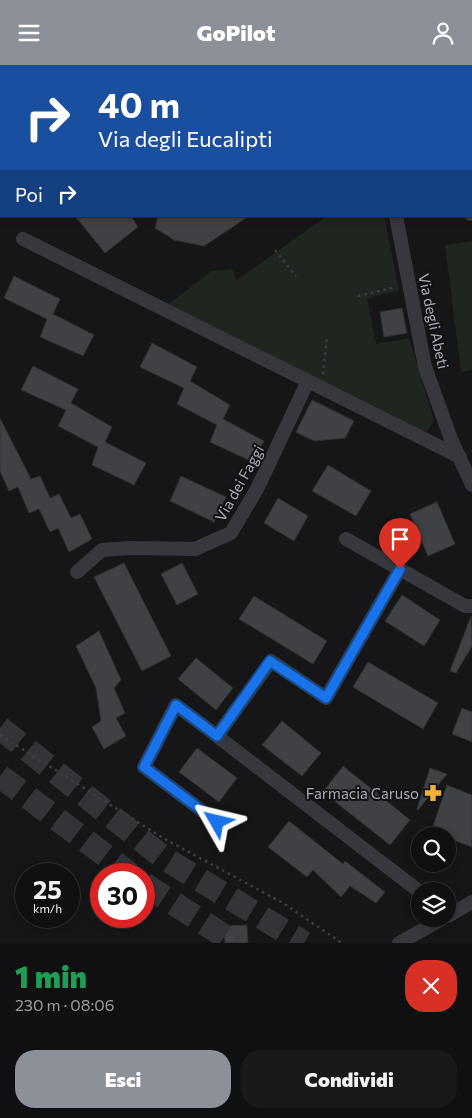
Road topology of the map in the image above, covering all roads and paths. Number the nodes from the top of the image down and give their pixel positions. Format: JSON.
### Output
{"nodes":[{"id":1,"x":396,"y":217,"type":"edge"},
{"id":2,"x":23,"y":239,"type":"dead end"},
{"id":3,"x":276,"y":250,"type":"dead end"},
{"id":4,"x":296,"y":276,"type":"dead end"},
{"id":5,"x":410,"y":283,"type":"junction"},
{"id":6,"x":358,"y":296,"type":"dead end"},
{"id":7,"x":327,"y":337,"type":"dead end"},
{"id":8,"x":315,"y":385,"type":"junction"},
{"id":9,"x":460,"y":457,"type":"junction"},
{"id":10,"x":472,"y":485,"type":"edge"},
{"id":11,"x":346,"y":539,"type":"dead end"},
{"id":12,"x":400,"y":569,"type":"junction"},
{"id":13,"x":77,"y":572,"type":"dead end"},
{"id":14,"x":472,"y":606,"type":"edge"},
{"id":15,"x":0,"y":735,"type":"edge"},
{"id":16,"x":217,"y":736,"type":"junction"},
{"id":17,"x":217,"y":822,"type":"dead end"},
{"id":18,"x":411,"y":885,"type":"edge"},
{"id":19,"x":472,"y":902,"type":"edge"},
{"id":20,"x":456,"y":911,"type":"edge"},
{"id":21,"x":427,"y":927,"type":"edge"},
{"id":22,"x":342,"y":943,"type":"edge"},
{"id":23,"x":399,"y":943,"type":"edge"}],
"edges":[{"from":1,"to":5,"type":"street","name":"Via degli Abeti"},
{"from":2,"to":8,"type":"street"},
{"from":3,"to":4,"type":"path"},
{"from":5,"to":6,"type":"path"},
{"from":5,"to":9,"type":"street","name":"Via degli Abeti"},
{"from":7,"to":8,"type":"path"},
{"from":8,"to":9,"type":"street"},
{"from":8,"to":13,"type":"street","name":"Via dei Faggi"},
{"from":9,"to":10,"type":"street","name":"Via degli Abeti"},
{"from":11,"to":12,"type":"street"},
{"from":12,"to":14,"type":"street"},
{"from":12,"to":16,"type":"street"},
{"from":15,"to":22,"type":"path"},
{"from":16,"to":17,"type":"street"},
{"from":16,"to":18,"type":"street"},
{"from":19,"to":20,"type":"street"},
{"from":21,"to":23,"type":"street"}]}
